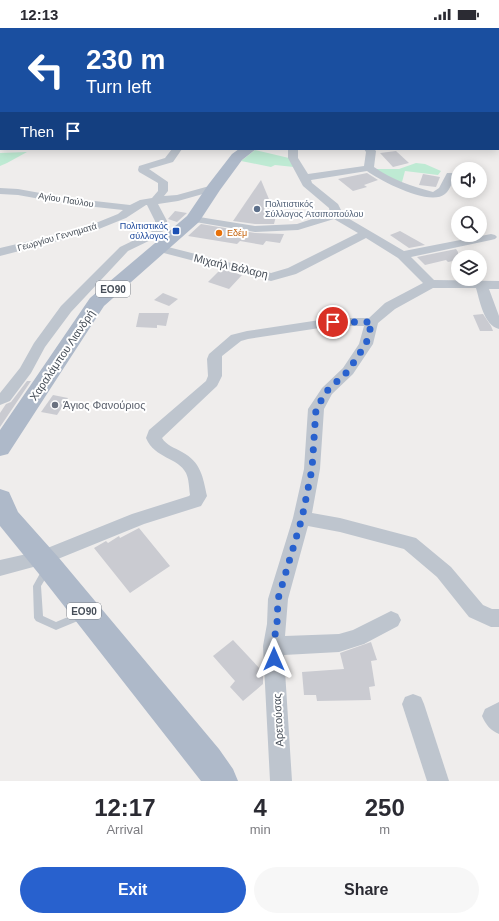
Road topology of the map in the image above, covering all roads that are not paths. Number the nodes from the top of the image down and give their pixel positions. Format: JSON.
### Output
{"nodes":[{"id":1,"x":176,"y":150,"type":"edge"},
{"id":2,"x":248,"y":150,"type":"edge"},
{"id":3,"x":294,"y":150,"type":"edge"},
{"id":4,"x":370,"y":150,"type":"edge"},
{"id":5,"x":369,"y":168,"type":"junction"},
{"id":6,"x":451,"y":175,"type":"dead end"},
{"id":7,"x":305,"y":178,"type":"junction"},
{"id":8,"x":213,"y":188,"type":"junction"},
{"id":9,"x":0,"y":191,"type":"edge"},
{"id":10,"x":154,"y":200,"type":"junction"},
{"id":11,"x":131,"y":208,"type":"junction"},
{"id":12,"x":335,"y":215,"type":"junction"},
{"id":13,"x":193,"y":219,"type":"junction"},
{"id":14,"x":365,"y":234,"type":"junction"},
{"id":15,"x":491,"y":237,"type":"dead end"},
{"id":16,"x":160,"y":249,"type":"junction"},
{"id":17,"x":0,"y":252,"type":"edge"},
{"id":18,"x":402,"y":255,"type":"junction"},
{"id":19,"x":431,"y":284,"type":"junction"},
{"id":20,"x":451,"y":285,"type":"edge"},
{"id":21,"x":499,"y":285,"type":"edge"},
{"id":22,"x":482,"y":286,"type":"edge"},
{"id":23,"x":487,"y":286,"type":"edge"},
{"id":24,"x":372,"y":322,"type":"junction"},
{"id":25,"x":499,"y":325,"type":"edge"},
{"id":26,"x":0,"y":400,"type":"edge"},
{"id":27,"x":0,"y":448,"type":"edge"},
{"id":28,"x":0,"y":499,"type":"edge"},
{"id":29,"x":302,"y":518,"type":"junction"},
{"id":30,"x":46,"y":562,"type":"junction"},
{"id":31,"x":0,"y":568,"type":"edge"},
{"id":32,"x":86,"y":613,"type":"junction"},
{"id":33,"x":499,"y":618,"type":"edge"},
{"id":34,"x":391,"y":620,"type":"dead end"},
{"id":35,"x":273,"y":646,"type":"junction"},
{"id":36,"x":413,"y":704,"type":"dead end"},
{"id":37,"x":499,"y":712,"type":"edge"},
{"id":38,"x":499,"y":723,"type":"edge"},
{"id":39,"x":221,"y":781,"type":"edge"},
{"id":40,"x":281,"y":781,"type":"edge"},
{"id":41,"x":438,"y":781,"type":"edge"}],
"edges":[{"from":1,"to":10,"type":"street"},
{"from":2,"to":8,"type":"main road","name":"Χαραλάμπου Λιανδρή","number":"ΕΟ90"},
{"from":3,"to":7,"type":"street"},
{"from":4,"to":5,"type":"street"},
{"from":5,"to":6,"type":"street"},
{"from":5,"to":7,"type":"street"},
{"from":7,"to":12,"type":"street"},
{"from":8,"to":10,"type":"street","name":"Γεωργίου Γεννηματά"},
{"from":8,"to":13,"type":"main road","name":"Χαραλάμπου Λιανδρή","number":"ΕΟ90"},
{"from":9,"to":11,"type":"street","name":"Αγίου Παύλου"},
{"from":10,"to":11,"type":"street","name":"Γεωργίου Γεννηματά"},
{"from":10,"to":26,"type":"street"},
{"from":11,"to":17,"type":"street","name":"Γεωργίου Γεννηματά"},
{"from":12,"to":13,"type":"street"},
{"from":12,"to":14,"type":"street"},
{"from":13,"to":16,"type":"main road","name":"Χαραλάμπου Λιανδρή","number":"ΕΟ90"},
{"from":14,"to":16,"type":"street","name":"Μιχαήλ Βάλαρη"},
{"from":14,"to":18,"type":"street"},
{"from":15,"to":18,"type":"street"},
{"from":16,"to":27,"type":"main road","name":"Χαραλάμπου Λιανδρή","number":"ΕΟ90"},
{"from":18,"to":19,"type":"street"},
{"from":19,"to":20,"type":"street"},
{"from":19,"to":24,"type":"street"},
{"from":21,"to":23,"type":"street"},
{"from":22,"to":25,"type":"street"},
{"from":24,"to":29,"type":"street","name":"Αρετούσας"},
{"from":24,"to":30,"type":"street"},
{"from":28,"to":30,"type":"main road","number":"ΕΟ90"},
{"from":29,"to":33,"type":"street"},
{"from":29,"to":35,"type":"street","name":"Αρετούσας"},
{"from":30,"to":31,"type":"street"},
{"from":30,"to":32,"type":"main road","number":"ΕΟ90"},
{"from":30,"to":32,"type":"lane"},
{"from":32,"to":39,"type":"main road","number":"ΕΟ90"},
{"from":34,"to":35,"type":"street"},
{"from":35,"to":40,"type":"street","name":"Αρετούσας"},
{"from":36,"to":41,"type":"street"},
{"from":37,"to":38,"type":"street"}]}
